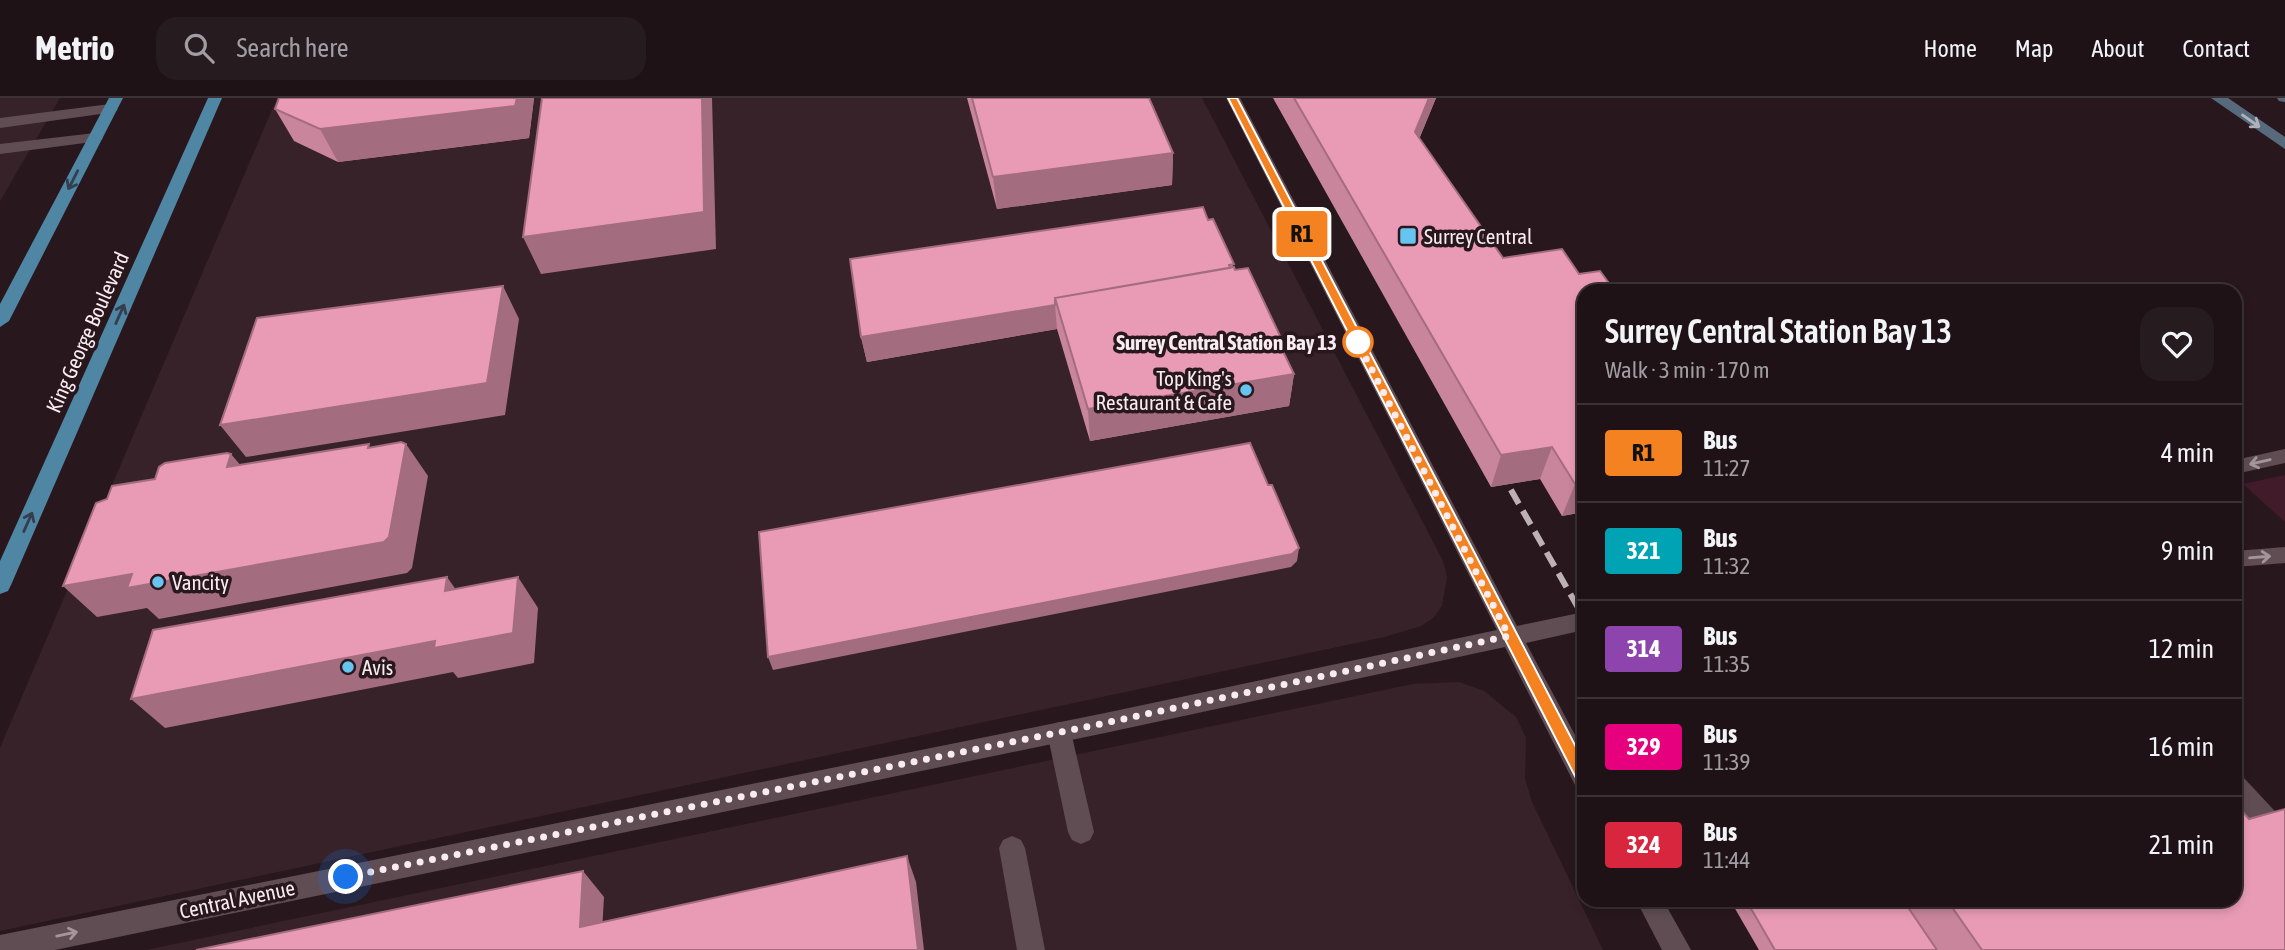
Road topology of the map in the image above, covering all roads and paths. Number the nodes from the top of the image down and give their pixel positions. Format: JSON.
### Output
{"nodes":[{"id":1,"x":215,"y":98,"type":"edge"},
{"id":2,"x":1233,"y":98,"type":"edge"},
{"id":3,"x":2218,"y":98,"type":"edge"},
{"id":4,"x":113,"y":104,"type":"edge"},
{"id":5,"x":0,"y":122,"type":"edge"},
{"id":6,"x":95,"y":138,"type":"junction"},
{"id":7,"x":2285,"y":144,"type":"edge"},
{"id":8,"x":0,"y":149,"type":"edge"},
{"id":9,"x":0,"y":321,"type":"edge"},
{"id":10,"x":2285,"y":456,"type":"edge"},
{"id":11,"x":2242,"y":465,"type":"edge"},
{"id":12,"x":2285,"y":555,"type":"edge"},
{"id":13,"x":2242,"y":558,"type":"edge"},
{"id":14,"x":0,"y":585,"type":"edge"},
{"id":15,"x":1577,"y":622,"type":"edge"},
{"id":16,"x":1509,"y":636,"type":"junction"},
{"id":17,"x":1059,"y":732,"type":"junction"},
{"id":18,"x":1577,"y":764,"type":"edge"},
{"id":19,"x":2242,"y":794,"type":"edge"},
{"id":20,"x":1081,"y":832,"type":"dead end"},
{"id":21,"x":2285,"y":841,"type":"edge"},
{"id":22,"x":1012,"y":848,"type":"dead end"},
{"id":23,"x":1653,"y":907,"type":"edge"},
{"id":24,"x":0,"y":948,"type":"edge"},
{"id":25,"x":1031,"y":950,"type":"edge"},
{"id":26,"x":1676,"y":950,"type":"edge"}],
"edges":[{"from":14,"to":1,"type":"main road","name":"King George Boulevard","one_way":true},
{"from":2,"to":16,"type":"street"},
{"from":3,"to":7,"type":"main road","one_way":true},
{"from":4,"to":5,"type":"street"},
{"from":4,"to":6,"type":"main road"},
{"from":6,"to":8,"type":"street"},
{"from":6,"to":9,"type":"main road","one_way":true},
{"from":10,"to":11,"type":"street","one_way":true},
{"from":13,"to":12,"type":"street","one_way":true},
{"from":15,"to":16,"type":"street","name":"Central Avenue"},
{"from":16,"to":17,"type":"street","name":"Central Avenue"},
{"from":16,"to":18,"type":"street"},
{"from":17,"to":20,"type":"street"},
{"from":24,"to":17,"type":"street","name":"Central Avenue","one_way":true},
{"from":19,"to":21,"type":"street"},
{"from":22,"to":25,"type":"street"},
{"from":23,"to":26,"type":"street"}]}
